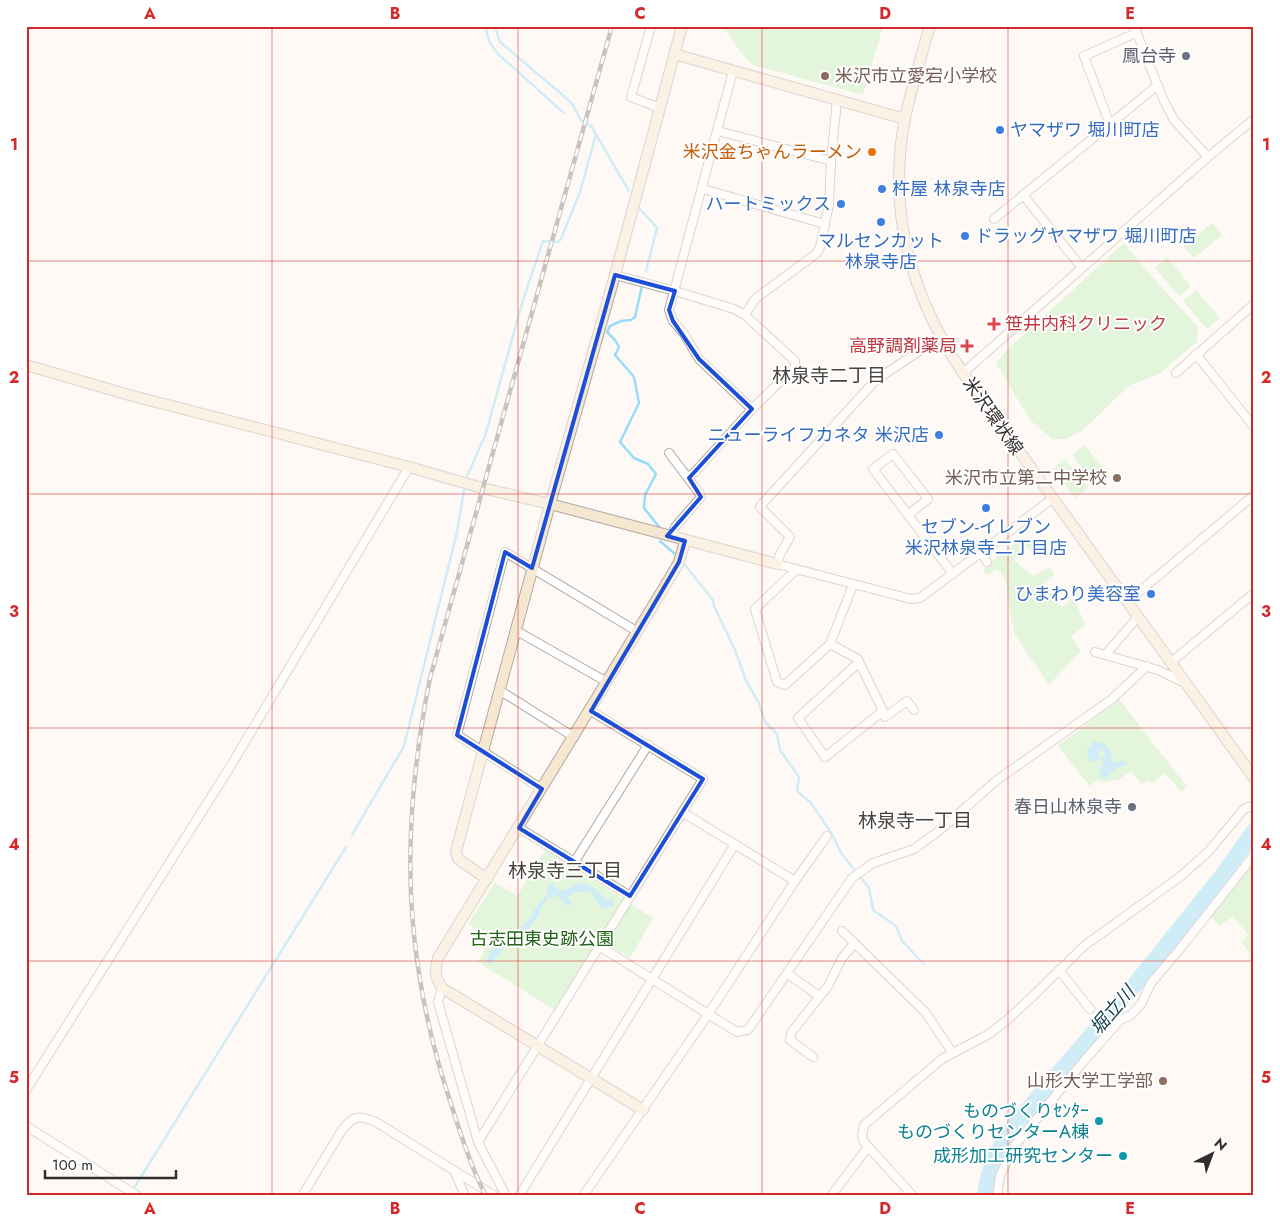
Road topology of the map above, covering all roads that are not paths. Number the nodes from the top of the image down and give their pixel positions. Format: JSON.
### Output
{"nodes":[{"id":1,"x":651,"y":26,"type":"edge"},
{"id":2,"x":682,"y":26,"type":"edge"},
{"id":3,"x":930,"y":26,"type":"edge"},
{"id":4,"x":1135,"y":30,"type":"edge"},
{"id":5,"x":674,"y":54,"type":"junction"},
{"id":6,"x":733,"y":71,"type":"junction"},
{"id":7,"x":1158,"y":85,"type":"junction"},
{"id":8,"x":837,"y":100,"type":"junction"},
{"id":9,"x":660,"y":108,"type":"junction"},
{"id":10,"x":905,"y":119,"type":"junction"},
{"id":11,"x":1254,"y":119,"type":"edge"},
{"id":12,"x":1110,"y":124,"type":"junction"},
{"id":13,"x":718,"y":131,"type":"junction"},
{"id":14,"x":1208,"y":157,"type":"junction"},
{"id":15,"x":831,"y":161,"type":"junction"},
{"id":16,"x":703,"y":189,"type":"junction"},
{"id":17,"x":1023,"y":195,"type":"junction"},
{"id":18,"x":994,"y":219,"type":"dead end"},
{"id":19,"x":825,"y":224,"type":"junction"},
{"id":20,"x":1082,"y":268,"type":"junction"},
{"id":21,"x":616,"y":275,"type":"junction"},
{"id":22,"x":675,"y":291,"type":"junction"},
{"id":23,"x":1254,"y":304,"type":"edge"},
{"id":24,"x":745,"y":315,"type":"junction"},
{"id":25,"x":940,"y":337,"type":"junction"},
{"id":26,"x":1196,"y":354,"type":"junction"},
{"id":27,"x":26,"y":366,"type":"edge"},
{"id":28,"x":963,"y":373,"type":"junction"},
{"id":29,"x":1176,"y":373,"type":"dead end"},
{"id":30,"x":752,"y":409,"type":"junction"},
{"id":31,"x":1254,"y":427,"type":"edge"},
{"id":32,"x":669,"y":453,"type":"dead end"},
{"id":33,"x":409,"y":467,"type":"junction"},
{"id":34,"x":688,"y":477,"type":"junction"},
{"id":35,"x":1254,"y":494,"type":"edge"},
{"id":36,"x":1052,"y":499,"type":"junction"},
{"id":37,"x":550,"y":504,"type":"junction"},
{"id":38,"x":908,"y":515,"type":"junction"},
{"id":39,"x":671,"y":537,"type":"junction"},
{"id":40,"x":685,"y":541,"type":"junction"},
{"id":41,"x":982,"y":552,"type":"junction"},
{"id":42,"x":987,"y":562,"type":"dead end"},
{"id":43,"x":777,"y":564,"type":"junction"},
{"id":44,"x":532,"y":568,"type":"junction"},
{"id":45,"x":796,"y":570,"type":"junction"},
{"id":46,"x":953,"y":574,"type":"junction"},
{"id":47,"x":853,"y":584,"type":"junction"},
{"id":48,"x":1254,"y":593,"type":"edge"},
{"id":49,"x":1127,"y":602,"type":"junction"},
{"id":50,"x":1137,"y":618,"type":"junction"},
{"id":51,"x":515,"y":630,"type":"junction"},
{"id":52,"x":638,"y":632,"type":"junction"},
{"id":53,"x":830,"y":644,"type":"junction"},
{"id":54,"x":1095,"y":652,"type":"dead end"},
{"id":55,"x":1106,"y":654,"type":"junction"},
{"id":56,"x":859,"y":662,"type":"junction"},
{"id":57,"x":1170,"y":663,"type":"junction"},
{"id":58,"x":1147,"y":666,"type":"junction"},
{"id":59,"x":607,"y":682,"type":"junction"},
{"id":60,"x":1186,"y":684,"type":"junction"},
{"id":61,"x":499,"y":690,"type":"junction"},
{"id":62,"x":590,"y":710,"type":"junction"},
{"id":63,"x":914,"y":710,"type":"dead end"},
{"id":64,"x":881,"y":713,"type":"junction"},
{"id":65,"x":574,"y":736,"type":"junction"},
{"id":66,"x":648,"y":745,"type":"junction"},
{"id":67,"x":482,"y":752,"type":"junction"},
{"id":68,"x":1254,"y":778,"type":"edge"},
{"id":69,"x":542,"y":789,"type":"junction"},
{"id":70,"x":1254,"y":805,"type":"edge"},
{"id":71,"x":682,"y":812,"type":"junction"},
{"id":72,"x":519,"y":828,"type":"junction"},
{"id":73,"x":827,"y":836,"type":"dead end"},
{"id":74,"x":735,"y":844,"type":"junction"},
{"id":75,"x":1254,"y":855,"type":"edge"},
{"id":76,"x":574,"y":862,"type":"junction"},
{"id":77,"x":487,"y":879,"type":"junction"},
{"id":78,"x":795,"y":881,"type":"junction"},
{"id":79,"x":630,"y":896,"type":"junction"},
{"id":80,"x":842,"y":931,"type":"dead end"},
{"id":81,"x":855,"y":943,"type":"junction"},
{"id":82,"x":600,"y":946,"type":"junction"},
{"id":83,"x":1059,"y":970,"type":"junction"},
{"id":84,"x":788,"y":974,"type":"junction"},
{"id":85,"x":652,"y":978,"type":"junction"},
{"id":86,"x":442,"y":988,"type":"junction"},
{"id":87,"x":819,"y":996,"type":"junction"},
{"id":88,"x":1090,"y":1009,"type":"dead end"},
{"id":89,"x":709,"y":1013,"type":"junction"},
{"id":90,"x":537,"y":1046,"type":"junction"},
{"id":91,"x":952,"y":1052,"type":"junction"},
{"id":92,"x":812,"y":1057,"type":"dead end"},
{"id":93,"x":591,"y":1079,"type":"junction"},
{"id":94,"x":26,"y":1090,"type":"edge"},
{"id":95,"x":643,"y":1110,"type":"junction"},
{"id":96,"x":26,"y":1126,"type":"edge"},
{"id":97,"x":478,"y":1142,"type":"junction"},
{"id":98,"x":868,"y":1147,"type":"junction"},
{"id":99,"x":455,"y":1173,"type":"junction"},
{"id":100,"x":138,"y":1196,"type":"edge"},
{"id":101,"x":302,"y":1196,"type":"edge"},
{"id":102,"x":465,"y":1196,"type":"edge"},
{"id":103,"x":495,"y":1196,"type":"edge"},
{"id":104,"x":506,"y":1196,"type":"edge"},
{"id":105,"x":519,"y":1196,"type":"edge"},
{"id":106,"x":583,"y":1196,"type":"edge"},
{"id":107,"x":831,"y":1196,"type":"edge"},
{"id":108,"x":913,"y":1196,"type":"edge"},
{"id":109,"x":997,"y":1196,"type":"edge"}],
"edges":[{"from":1,"to":9,"type":"street"},
{"from":2,"to":5,"type":"street"},
{"from":3,"to":10,"type":"street","name":"米沢環状線"},
{"from":4,"to":7,"type":"street"},
{"from":4,"to":12,"type":"street"},
{"from":5,"to":6,"type":"street"},
{"from":5,"to":9,"type":"street"},
{"from":6,"to":8,"type":"street"},
{"from":6,"to":13,"type":"street"},
{"from":7,"to":12,"type":"street"},
{"from":7,"to":14,"type":"street"},
{"from":8,"to":10,"type":"street"},
{"from":8,"to":15,"type":"street"},
{"from":9,"to":21,"type":"street"},
{"from":10,"to":25,"type":"street","name":"米沢環状線"},
{"from":11,"to":14,"type":"street"},
{"from":12,"to":17,"type":"street"},
{"from":13,"to":15,"type":"street"},
{"from":13,"to":16,"type":"street"},
{"from":14,"to":20,"type":"street"},
{"from":15,"to":19,"type":"street"},
{"from":16,"to":19,"type":"street"},
{"from":16,"to":22,"type":"street"},
{"from":17,"to":18,"type":"street"},
{"from":17,"to":20,"type":"street"},
{"from":19,"to":24,"type":"street"},
{"from":20,"to":28,"type":"street"},
{"from":21,"to":22,"type":"street"},
{"from":21,"to":37,"type":"street"},
{"from":22,"to":24,"type":"street"},
{"from":22,"to":30,"type":"street"},
{"from":23,"to":26,"type":"street"},
{"from":24,"to":30,"type":"street"},
{"from":25,"to":28,"type":"street","name":"米沢環状線"},
{"from":25,"to":43,"type":"street"},
{"from":26,"to":29,"type":"street"},
{"from":26,"to":31,"type":"street"},
{"from":27,"to":33,"type":"street"},
{"from":28,"to":36,"type":"street","name":"米沢環状線"},
{"from":30,"to":34,"type":"street"},
{"from":32,"to":34,"type":"street"},
{"from":33,"to":37,"type":"street"},
{"from":33,"to":94,"type":"street"},
{"from":34,"to":39,"type":"street"},
{"from":35,"to":49,"type":"street"},
{"from":36,"to":41,"type":"street"},
{"from":36,"to":49,"type":"street","name":"米沢環状線"},
{"from":37,"to":39,"type":"street"},
{"from":37,"to":44,"type":"street"},
{"from":38,"to":38,"type":"street"},
{"from":38,"to":46,"type":"street"},
{"from":39,"to":40,"type":"street"},
{"from":40,"to":43,"type":"street"},
{"from":40,"to":52,"type":"street"},
{"from":41,"to":42,"type":"street"},
{"from":41,"to":46,"type":"street"},
{"from":43,"to":45,"type":"street"},
{"from":44,"to":51,"type":"street"},
{"from":44,"to":52,"type":"street"},
{"from":44,"to":67,"type":"street"},
{"from":45,"to":47,"type":"street"},
{"from":45,"to":53,"type":"street"},
{"from":46,"to":47,"type":"street"},
{"from":47,"to":53,"type":"street"},
{"from":48,"to":57,"type":"street"},
{"from":49,"to":50,"type":"street","name":"米沢環状線"},
{"from":50,"to":55,"type":"street"},
{"from":50,"to":57,"type":"street","name":"米沢環状線"},
{"from":51,"to":59,"type":"street"},
{"from":51,"to":61,"type":"street"},
{"from":52,"to":59,"type":"street"},
{"from":53,"to":56,"type":"street"},
{"from":54,"to":55,"type":"street"},
{"from":55,"to":58,"type":"street"},
{"from":56,"to":64,"type":"street"},
{"from":56,"to":64,"type":"street"},
{"from":57,"to":60,"type":"street","name":"米沢環状線"},
{"from":58,"to":60,"type":"street"},
{"from":58,"to":84,"type":"street"},
{"from":59,"to":62,"type":"street"},
{"from":60,"to":68,"type":"street","name":"米沢環状線"},
{"from":61,"to":65,"type":"street"},
{"from":61,"to":67,"type":"street"},
{"from":62,"to":65,"type":"street"},
{"from":62,"to":66,"type":"street"},
{"from":63,"to":64,"type":"street"},
{"from":65,"to":69,"type":"street"},
{"from":66,"to":71,"type":"street"},
{"from":66,"to":76,"type":"street"},
{"from":67,"to":69,"type":"street"},
{"from":67,"to":77,"type":"street"},
{"from":69,"to":72,"type":"street"},
{"from":70,"to":83,"type":"street"},
{"from":71,"to":74,"type":"street"},
{"from":71,"to":79,"type":"street"},
{"from":72,"to":76,"type":"street"},
{"from":72,"to":77,"type":"street"},
{"from":73,"to":78,"type":"street"},
{"from":74,"to":78,"type":"street"},
{"from":74,"to":85,"type":"street"},
{"from":75,"to":109,"type":"street"},
{"from":76,"to":79,"type":"street"},
{"from":77,"to":86,"type":"street"},
{"from":78,"to":89,"type":"street"},
{"from":79,"to":82,"type":"street"},
{"from":80,"to":81,"type":"street"},
{"from":81,"to":87,"type":"street"},
{"from":81,"to":91,"type":"street"},
{"from":82,"to":85,"type":"street"},
{"from":82,"to":90,"type":"street"},
{"from":83,"to":88,"type":"street"},
{"from":83,"to":91,"type":"street"},
{"from":84,"to":87,"type":"street"},
{"from":84,"to":89,"type":"street"},
{"from":85,"to":89,"type":"street"},
{"from":85,"to":93,"type":"street"},
{"from":86,"to":90,"type":"street"},
{"from":86,"to":97,"type":"street"},
{"from":87,"to":92,"type":"street"},
{"from":89,"to":95,"type":"street"},
{"from":90,"to":93,"type":"street"},
{"from":90,"to":97,"type":"street"},
{"from":91,"to":98,"type":"street"},
{"from":93,"to":95,"type":"street"},
{"from":93,"to":105,"type":"street"},
{"from":95,"to":106,"type":"street"},
{"from":96,"to":100,"type":"street"},
{"from":97,"to":104,"type":"street"},
{"from":98,"to":107,"type":"street"},
{"from":98,"to":108,"type":"street"},
{"from":99,"to":101,"type":"street"},
{"from":99,"to":102,"type":"street"},
{"from":99,"to":103,"type":"street"}]}
